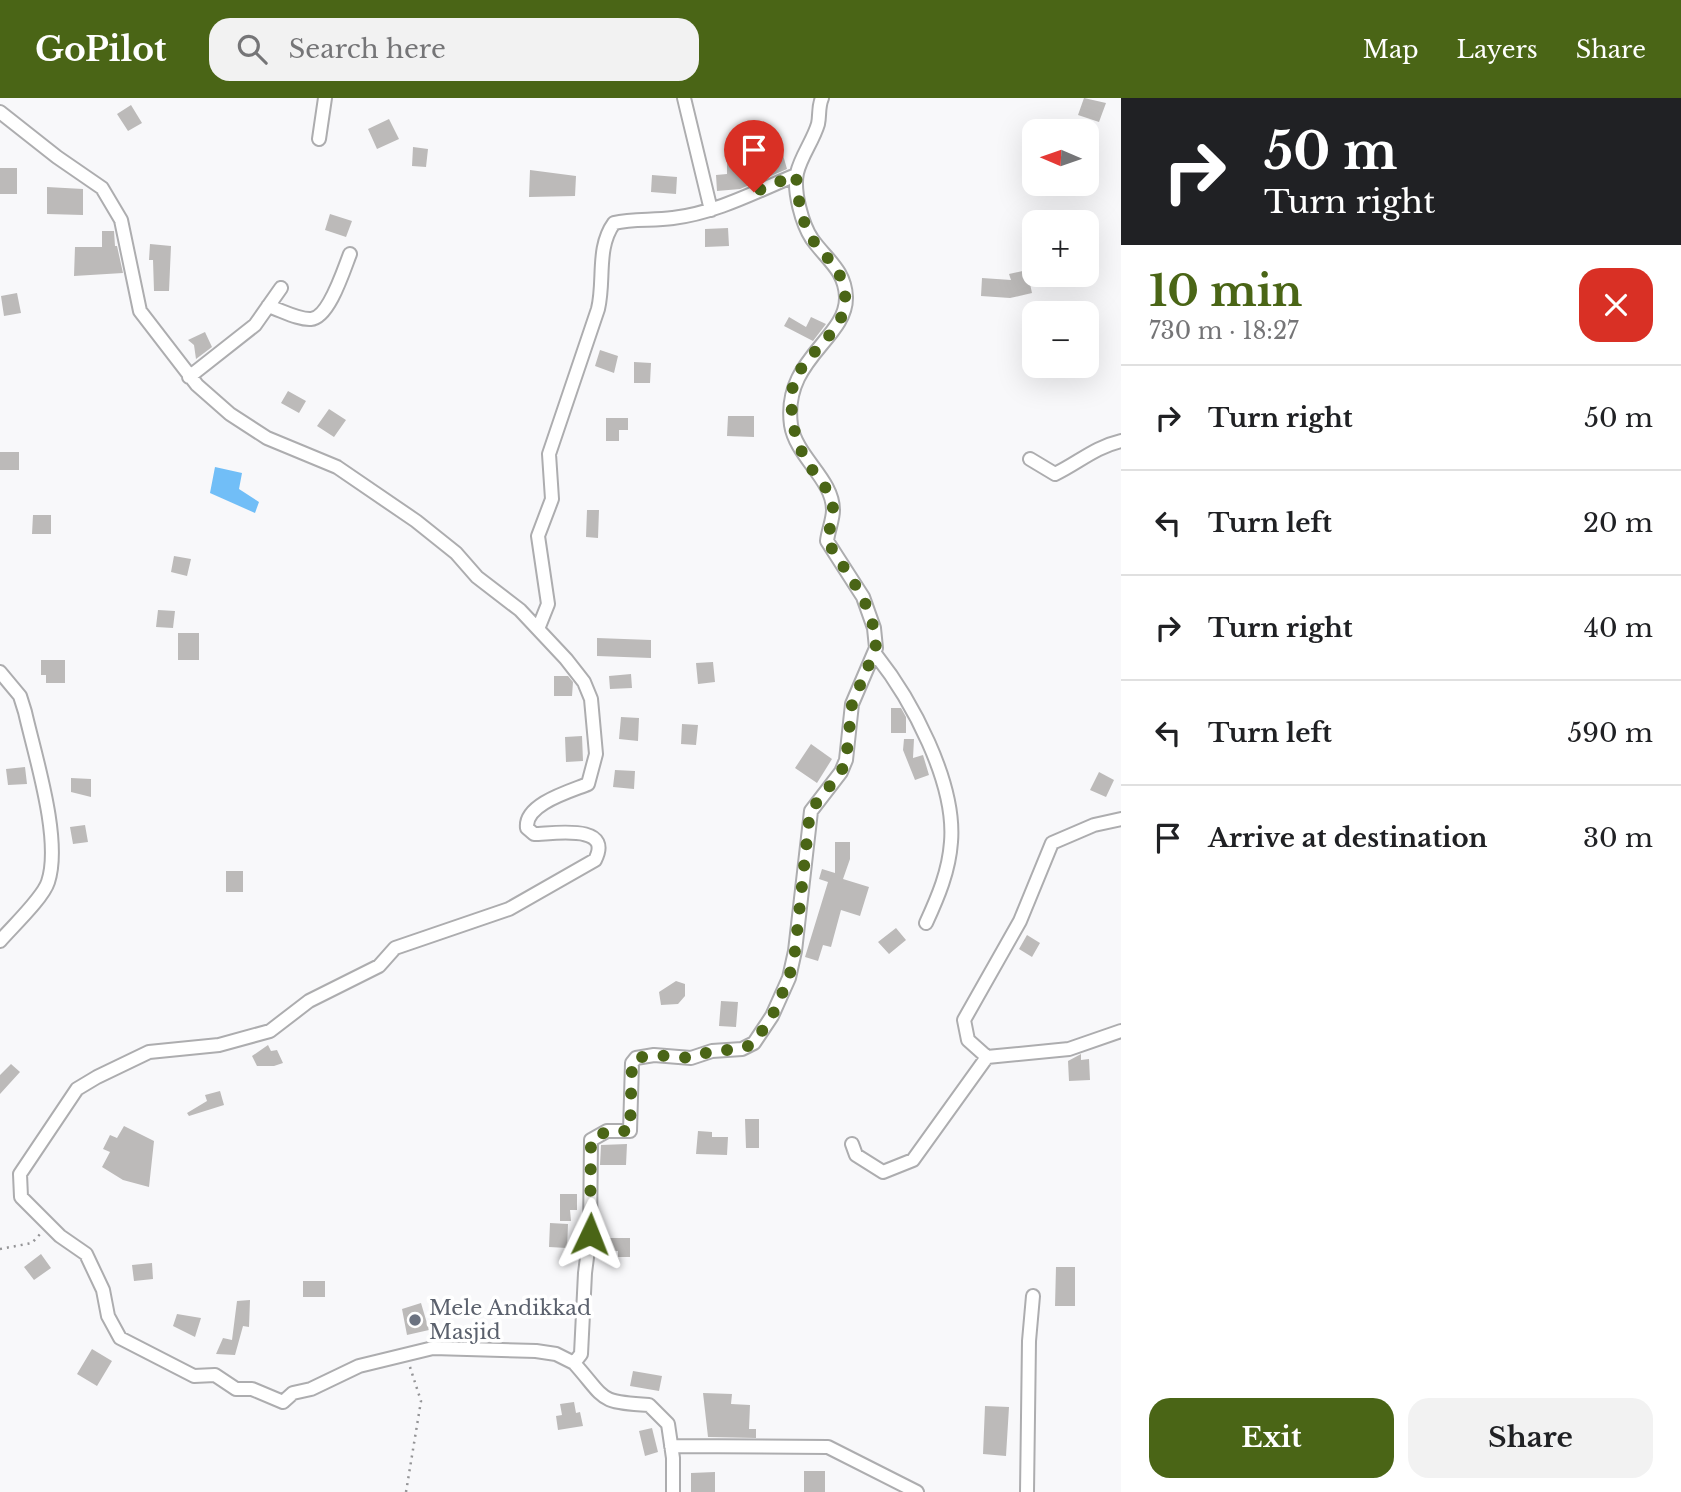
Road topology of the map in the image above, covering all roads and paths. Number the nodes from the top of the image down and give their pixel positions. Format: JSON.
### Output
{"nodes":[{"id":1,"x":325,"y":98,"type":"edge"},
{"id":2,"x":684,"y":98,"type":"edge"},
{"id":3,"x":822,"y":98,"type":"edge"},
{"id":4,"x":0,"y":112,"type":"edge"},
{"id":5,"x":319,"y":139,"type":"dead end"},
{"id":6,"x":796,"y":175,"type":"junction"},
{"id":7,"x":712,"y":210,"type":"junction"},
{"id":8,"x":350,"y":254,"type":"dead end"},
{"id":9,"x":281,"y":288,"type":"dead end"},
{"id":10,"x":268,"y":306,"type":"junction"},
{"id":11,"x":189,"y":377,"type":"junction"},
{"id":12,"x":1121,"y":441,"type":"edge"},
{"id":13,"x":1030,"y":459,"type":"dead end"},
{"id":14,"x":538,"y":629,"type":"junction"},
{"id":15,"x":876,"y":654,"type":"junction"},
{"id":16,"x":0,"y":672,"type":"edge"},
{"id":17,"x":1121,"y":819,"type":"edge"},
{"id":18,"x":926,"y":923,"type":"dead end"},
{"id":19,"x":0,"y":941,"type":"edge"},
{"id":20,"x":1121,"y":1031,"type":"edge"},
{"id":21,"x":987,"y":1057,"type":"junction"},
{"id":22,"x":852,"y":1144,"type":"dead end"},
{"id":23,"x":48,"y":1225,"type":"junction"},
{"id":24,"x":0,"y":1249,"type":"edge"},
{"id":25,"x":1033,"y":1296,"type":"dead end"},
{"id":26,"x":405,"y":1353,"type":"junction"},
{"id":27,"x":574,"y":1363,"type":"junction"},
{"id":28,"x":671,"y":1446,"type":"junction"},
{"id":29,"x":406,"y":1492,"type":"edge"},
{"id":30,"x":673,"y":1492,"type":"edge"},
{"id":31,"x":917,"y":1492,"type":"edge"},
{"id":32,"x":1027,"y":1492,"type":"edge"}],
"edges":[{"from":1,"to":5,"type":"street"},
{"from":2,"to":7,"type":"street"},
{"from":3,"to":6,"type":"street"},
{"from":4,"to":11,"type":"street"},
{"from":6,"to":7,"type":"street"},
{"from":6,"to":15,"type":"street"},
{"from":7,"to":14,"type":"street"},
{"from":8,"to":10,"type":"street"},
{"from":9,"to":10,"type":"street"},
{"from":10,"to":11,"type":"street"},
{"from":11,"to":14,"type":"street"},
{"from":12,"to":13,"type":"street"},
{"from":14,"to":23,"type":"street"},
{"from":15,"to":18,"type":"street"},
{"from":15,"to":27,"type":"street"},
{"from":16,"to":19,"type":"street"},
{"from":17,"to":21,"type":"street"},
{"from":20,"to":21,"type":"street"},
{"from":21,"to":22,"type":"street"},
{"from":23,"to":24,"type":"path"},
{"from":23,"to":26,"type":"street"},
{"from":25,"to":32,"type":"street"},
{"from":26,"to":27,"type":"street"},
{"from":26,"to":29,"type":"path"},
{"from":27,"to":28,"type":"street"},
{"from":28,"to":30,"type":"street"},
{"from":28,"to":31,"type":"street"}]}
